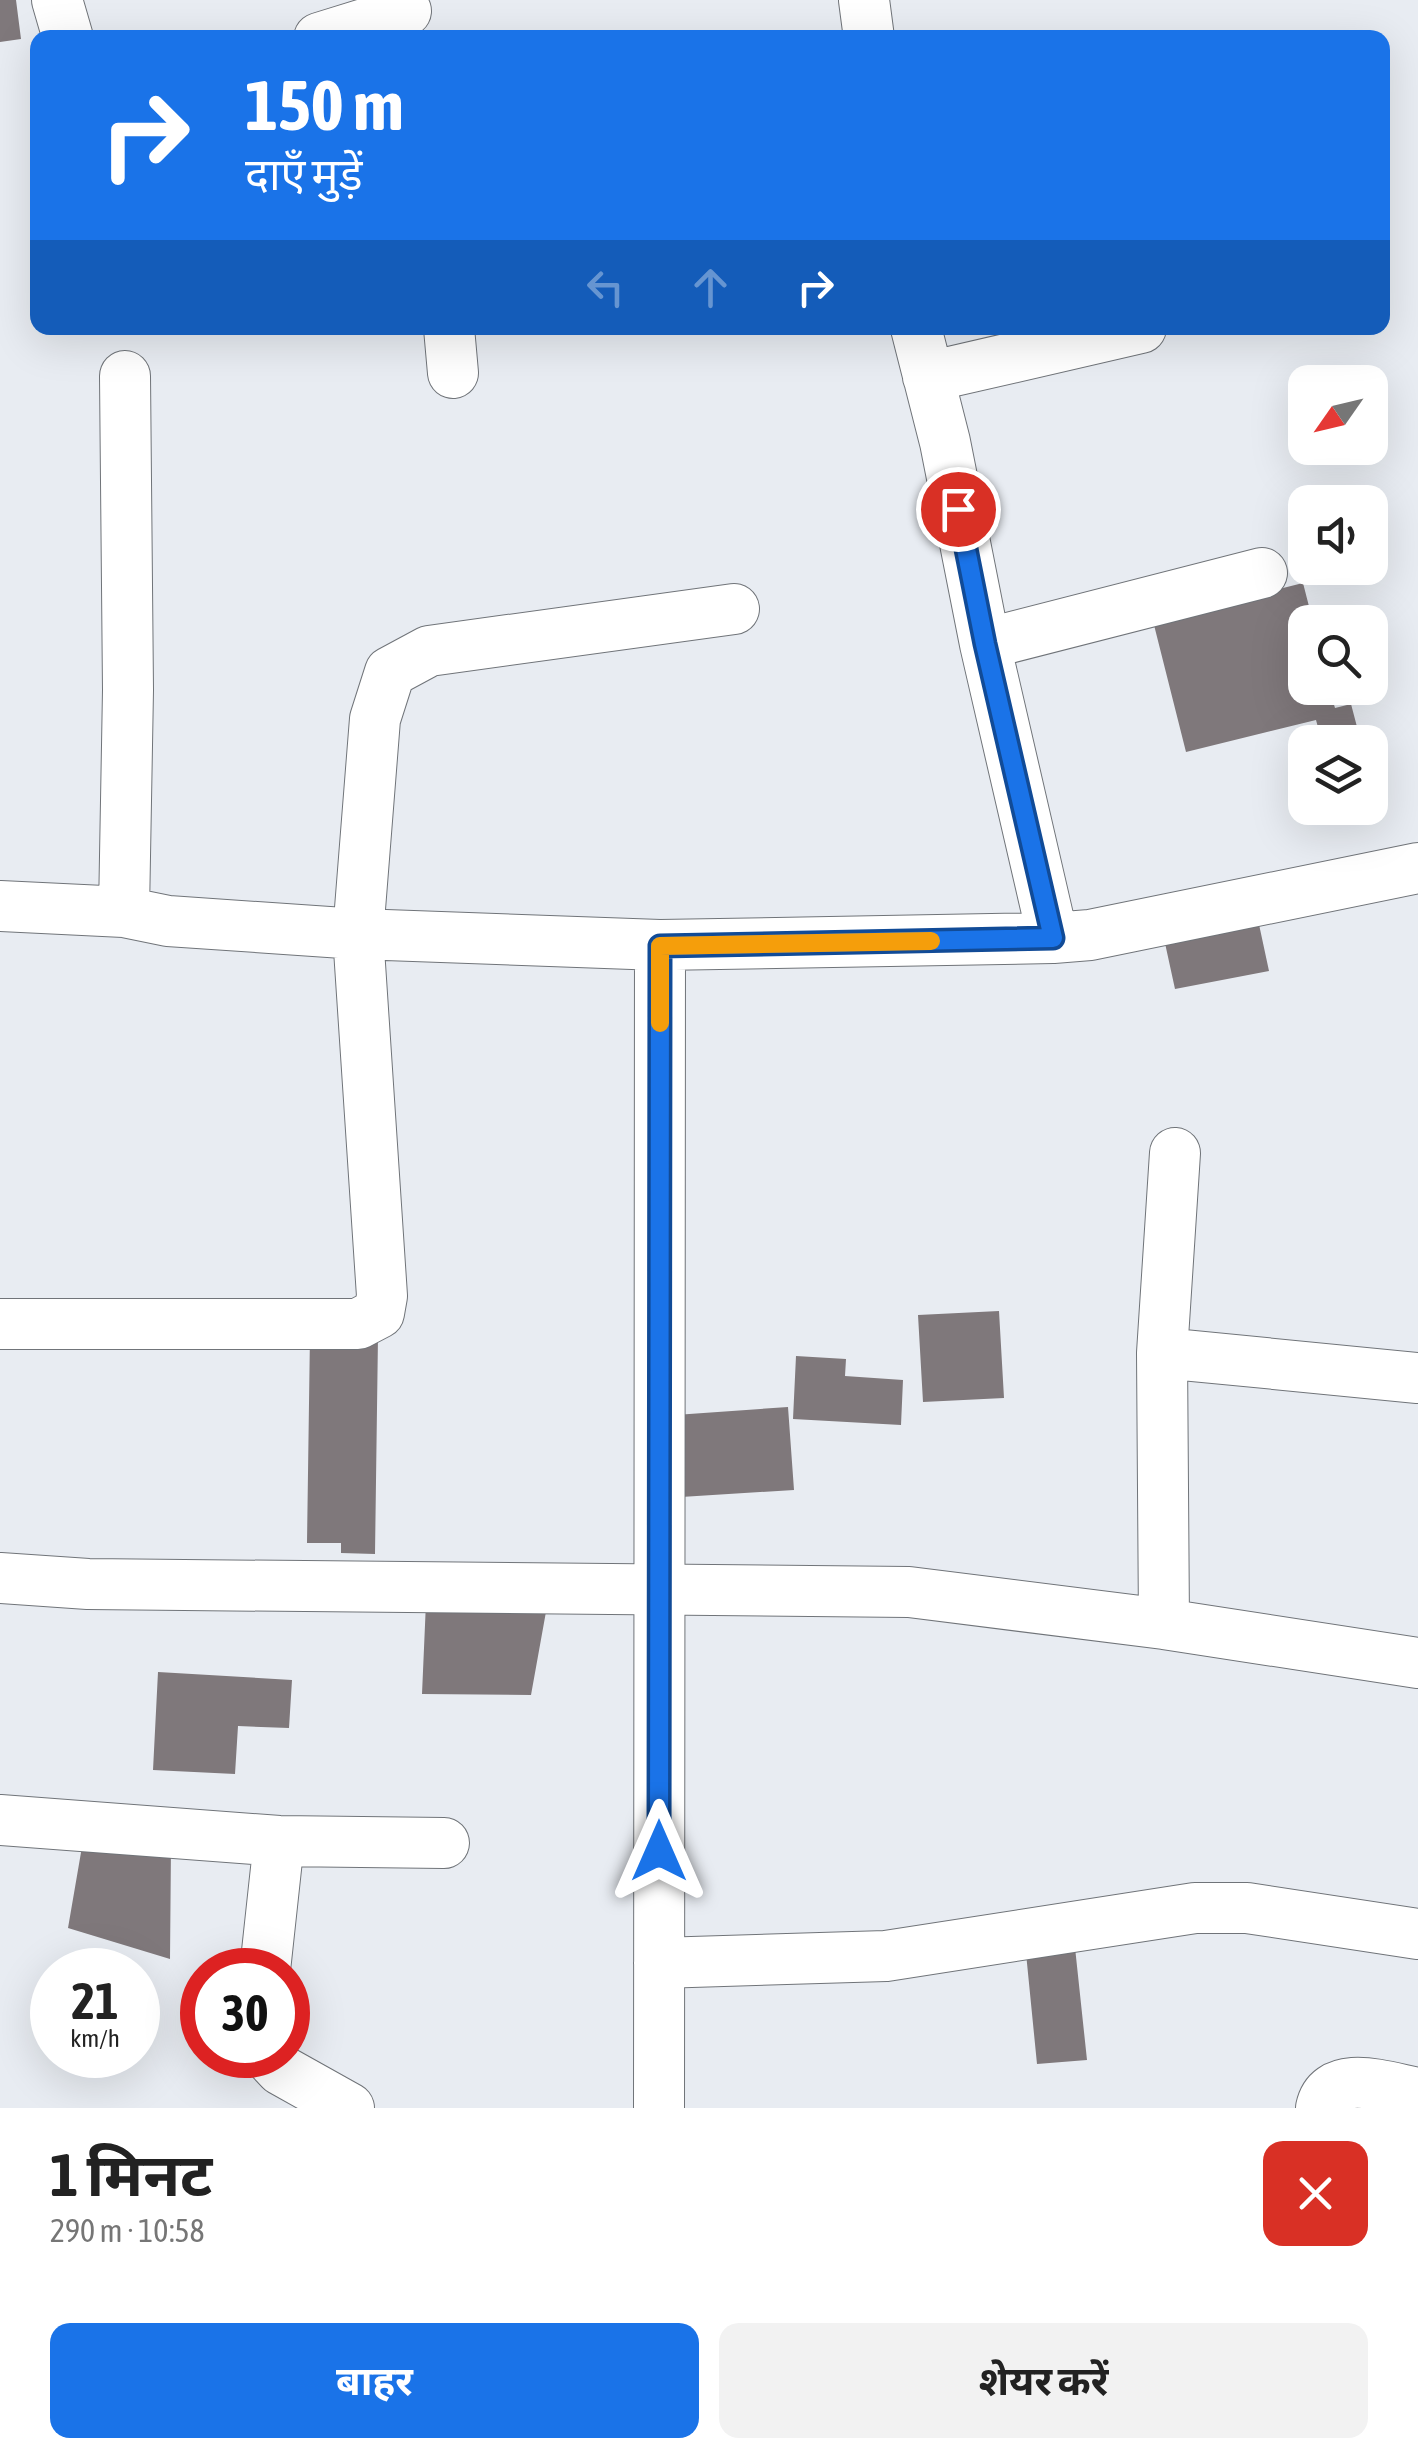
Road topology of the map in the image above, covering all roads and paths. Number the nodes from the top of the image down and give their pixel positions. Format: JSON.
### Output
{"nodes":[{"id":1,"x":58,"y":0,"type":"edge"},
{"id":2,"x":864,"y":0,"type":"edge"},
{"id":3,"x":407,"y":16,"type":"edge"},
{"id":4,"x":66,"y":30,"type":"edge"},
{"id":5,"x":351,"y":30,"type":"edge"},
{"id":6,"x":869,"y":30,"type":"edge"},
{"id":7,"x":918,"y":335,"type":"edge"},
{"id":8,"x":1111,"y":335,"type":"edge"},
{"id":9,"x":125,"y":376,"type":"dead end"},
{"id":10,"x":928,"y":377,"type":"junction"},
{"id":11,"x":1262,"y":573,"type":"dead end"},
{"id":12,"x":734,"y":609,"type":"dead end"},
{"id":13,"x":985,"y":644,"type":"junction"},
{"id":14,"x":1418,"y":868,"type":"edge"},
{"id":15,"x":0,"y":906,"type":"edge"},
{"id":16,"x":124,"y":912,"type":"junction"},
{"id":17,"x":358,"y":934,"type":"junction"},
{"id":18,"x":1053,"y":938,"type":"junction"},
{"id":19,"x":660,"y":946,"type":"junction"},
{"id":20,"x":1175,"y":1153,"type":"dead end"},
{"id":21,"x":0,"y":1324,"type":"edge"},
{"id":22,"x":1162,"y":1353,"type":"junction"},
{"id":23,"x":1418,"y":1378,"type":"edge"},
{"id":24,"x":0,"y":1578,"type":"edge"},
{"id":25,"x":658,"y":1590,"type":"junction"},
{"id":26,"x":1164,"y":1624,"type":"junction"},
{"id":27,"x":1418,"y":1662,"type":"edge"},
{"id":28,"x":0,"y":1820,"type":"edge"},
{"id":29,"x":278,"y":1841,"type":"junction"},
{"id":30,"x":444,"y":1843,"type":"dead end"},
{"id":31,"x":1418,"y":1934,"type":"edge"},
{"id":32,"x":267,"y":1948,"type":"edge"},
{"id":33,"x":660,"y":1963,"type":"junction"},
{"id":34,"x":296,"y":2078,"type":"edge"},
{"id":35,"x":1418,"y":2093,"type":"edge"},
{"id":36,"x":349,"y":2108,"type":"edge"},
{"id":37,"x":658,"y":2108,"type":"edge"},
{"id":38,"x":1321,"y":2108,"type":"edge"}],
"edges":[{"from":1,"to":4,"type":"street"},
{"from":2,"to":6,"type":"street"},
{"from":3,"to":5,"type":"street"},
{"from":7,"to":10,"type":"street"},
{"from":8,"to":10,"type":"street"},
{"from":9,"to":16,"type":"street"},
{"from":10,"to":13,"type":"street"},
{"from":11,"to":13,"type":"street"},
{"from":12,"to":17,"type":"street"},
{"from":13,"to":18,"type":"street"},
{"from":14,"to":18,"type":"street"},
{"from":15,"to":16,"type":"street"},
{"from":16,"to":17,"type":"street"},
{"from":17,"to":19,"type":"street"},
{"from":17,"to":21,"type":"street"},
{"from":18,"to":19,"type":"street"},
{"from":19,"to":25,"type":"street"},
{"from":20,"to":22,"type":"street"},
{"from":22,"to":23,"type":"street"},
{"from":22,"to":26,"type":"street"},
{"from":24,"to":25,"type":"street"},
{"from":25,"to":26,"type":"street"},
{"from":25,"to":33,"type":"street"},
{"from":26,"to":27,"type":"street"},
{"from":28,"to":29,"type":"street"},
{"from":29,"to":30,"type":"street"},
{"from":29,"to":32,"type":"street"},
{"from":31,"to":33,"type":"street"},
{"from":33,"to":37,"type":"street"},
{"from":34,"to":36,"type":"street"},
{"from":35,"to":38,"type":"street"}]}
